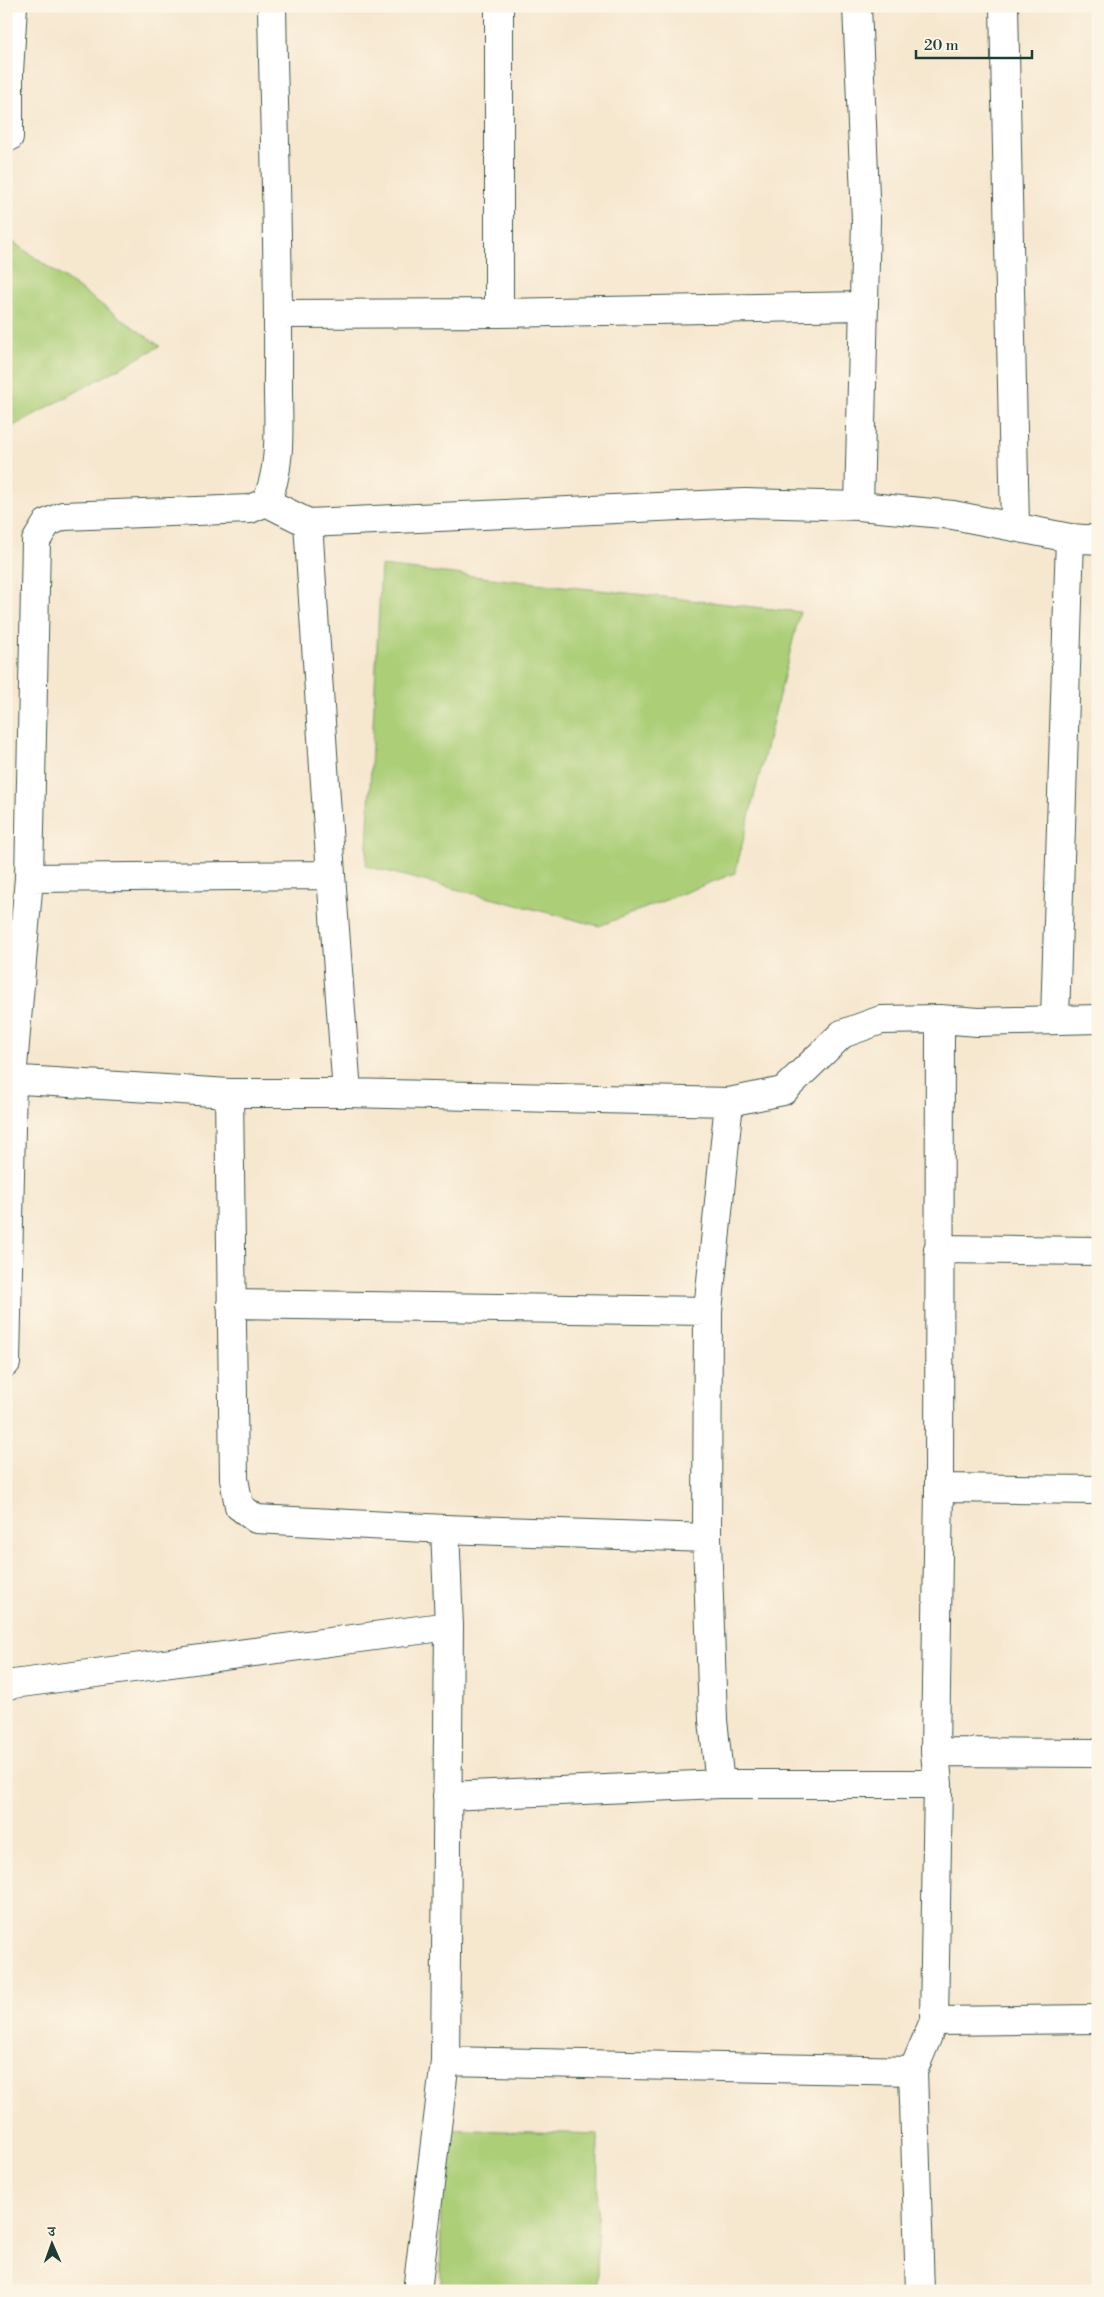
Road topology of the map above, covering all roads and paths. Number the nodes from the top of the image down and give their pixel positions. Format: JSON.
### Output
{"nodes":[{"id":1,"x":13,"y":6,"type":"edge"},
{"id":2,"x":272,"y":6,"type":"edge"},
{"id":3,"x":499,"y":6,"type":"edge"},
{"id":4,"x":857,"y":6,"type":"edge"},
{"id":5,"x":1004,"y":6,"type":"edge"},
{"id":6,"x":9,"y":137,"type":"dead end"},
{"id":7,"x":862,"y":306,"type":"junction"},
{"id":8,"x":499,"y":313,"type":"junction"},
{"id":9,"x":278,"y":314,"type":"junction"},
{"id":10,"x":266,"y":502,"type":"junction"},
{"id":11,"x":860,"y":506,"type":"junction"},
{"id":12,"x":308,"y":523,"type":"junction"},
{"id":13,"x":1015,"y":527,"type":"junction"},
{"id":14,"x":1070,"y":538,"type":"junction"},
{"id":15,"x":1098,"y":540,"type":"edge"},
{"id":16,"x":332,"y":875,"type":"junction"},
{"id":17,"x":29,"y":878,"type":"junction"},
{"id":18,"x":940,"y":1019,"type":"junction"},
{"id":19,"x":1055,"y":1019,"type":"junction"},
{"id":20,"x":1098,"y":1020,"type":"edge"},
{"id":21,"x":9,"y":1079,"type":"edge"},
{"id":22,"x":347,"y":1093,"type":"junction"},
{"id":23,"x":229,"y":1094,"type":"junction"},
{"id":24,"x":729,"y":1102,"type":"junction"},
{"id":25,"x":938,"y":1249,"type":"junction"},
{"id":26,"x":1098,"y":1252,"type":"edge"},
{"id":27,"x":231,"y":1304,"type":"junction"},
{"id":28,"x":708,"y":1311,"type":"junction"},
{"id":29,"x":6,"y":1363,"type":"edge"},
{"id":30,"x":939,"y":1488,"type":"junction"},
{"id":31,"x":1098,"y":1490,"type":"edge"},
{"id":32,"x":445,"y":1529,"type":"junction"},
{"id":33,"x":707,"y":1538,"type":"junction"},
{"id":34,"x":448,"y":1626,"type":"junction"},
{"id":35,"x":6,"y":1685,"type":"edge"},
{"id":36,"x":935,"y":1752,"type":"junction"},
{"id":37,"x":1098,"y":1753,"type":"edge"},
{"id":38,"x":720,"y":1784,"type":"junction"},
{"id":39,"x":938,"y":1784,"type":"junction"},
{"id":40,"x":447,"y":1796,"type":"junction"},
{"id":41,"x":1098,"y":2019,"type":"edge"},
{"id":42,"x":934,"y":2021,"type":"junction"},
{"id":43,"x":445,"y":2061,"type":"junction"},
{"id":44,"x":913,"y":2071,"type":"junction"},
{"id":45,"x":417,"y":2291,"type":"edge"},
{"id":46,"x":920,"y":2291,"type":"edge"}],
"edges":[{"from":1,"to":6,"type":"street"},
{"from":2,"to":9,"type":"street"},
{"from":3,"to":8,"type":"street"},
{"from":4,"to":7,"type":"street"},
{"from":5,"to":13,"type":"street"},
{"from":7,"to":8,"type":"street"},
{"from":7,"to":11,"type":"street"},
{"from":8,"to":9,"type":"street"},
{"from":9,"to":10,"type":"street"},
{"from":10,"to":12,"type":"street"},
{"from":10,"to":17,"type":"street"},
{"from":11,"to":12,"type":"street"},
{"from":11,"to":13,"type":"street"},
{"from":12,"to":16,"type":"street"},
{"from":13,"to":14,"type":"street"},
{"from":14,"to":15,"type":"street"},
{"from":14,"to":19,"type":"street"},
{"from":16,"to":17,"type":"street"},
{"from":16,"to":22,"type":"street"},
{"from":17,"to":21,"type":"street"},
{"from":18,"to":19,"type":"street"},
{"from":18,"to":24,"type":"street"},
{"from":18,"to":25,"type":"street"},
{"from":19,"to":20,"type":"street"},
{"from":21,"to":23,"type":"street"},
{"from":21,"to":29,"type":"street"},
{"from":22,"to":23,"type":"street"},
{"from":22,"to":24,"type":"street"},
{"from":23,"to":27,"type":"street"},
{"from":24,"to":28,"type":"street"},
{"from":25,"to":26,"type":"street"},
{"from":25,"to":30,"type":"street"},
{"from":27,"to":28,"type":"street"},
{"from":27,"to":32,"type":"street"},
{"from":28,"to":33,"type":"street"},
{"from":30,"to":31,"type":"street"},
{"from":30,"to":36,"type":"street"},
{"from":32,"to":33,"type":"street"},
{"from":32,"to":34,"type":"street"},
{"from":33,"to":38,"type":"street"},
{"from":34,"to":35,"type":"street"},
{"from":34,"to":40,"type":"street"},
{"from":36,"to":37,"type":"street"},
{"from":36,"to":39,"type":"street"},
{"from":38,"to":39,"type":"street"},
{"from":38,"to":40,"type":"street"},
{"from":39,"to":42,"type":"street"},
{"from":40,"to":43,"type":"street"},
{"from":41,"to":42,"type":"street"},
{"from":42,"to":44,"type":"street"},
{"from":43,"to":44,"type":"street"},
{"from":43,"to":45,"type":"street"},
{"from":44,"to":46,"type":"street"}]}
